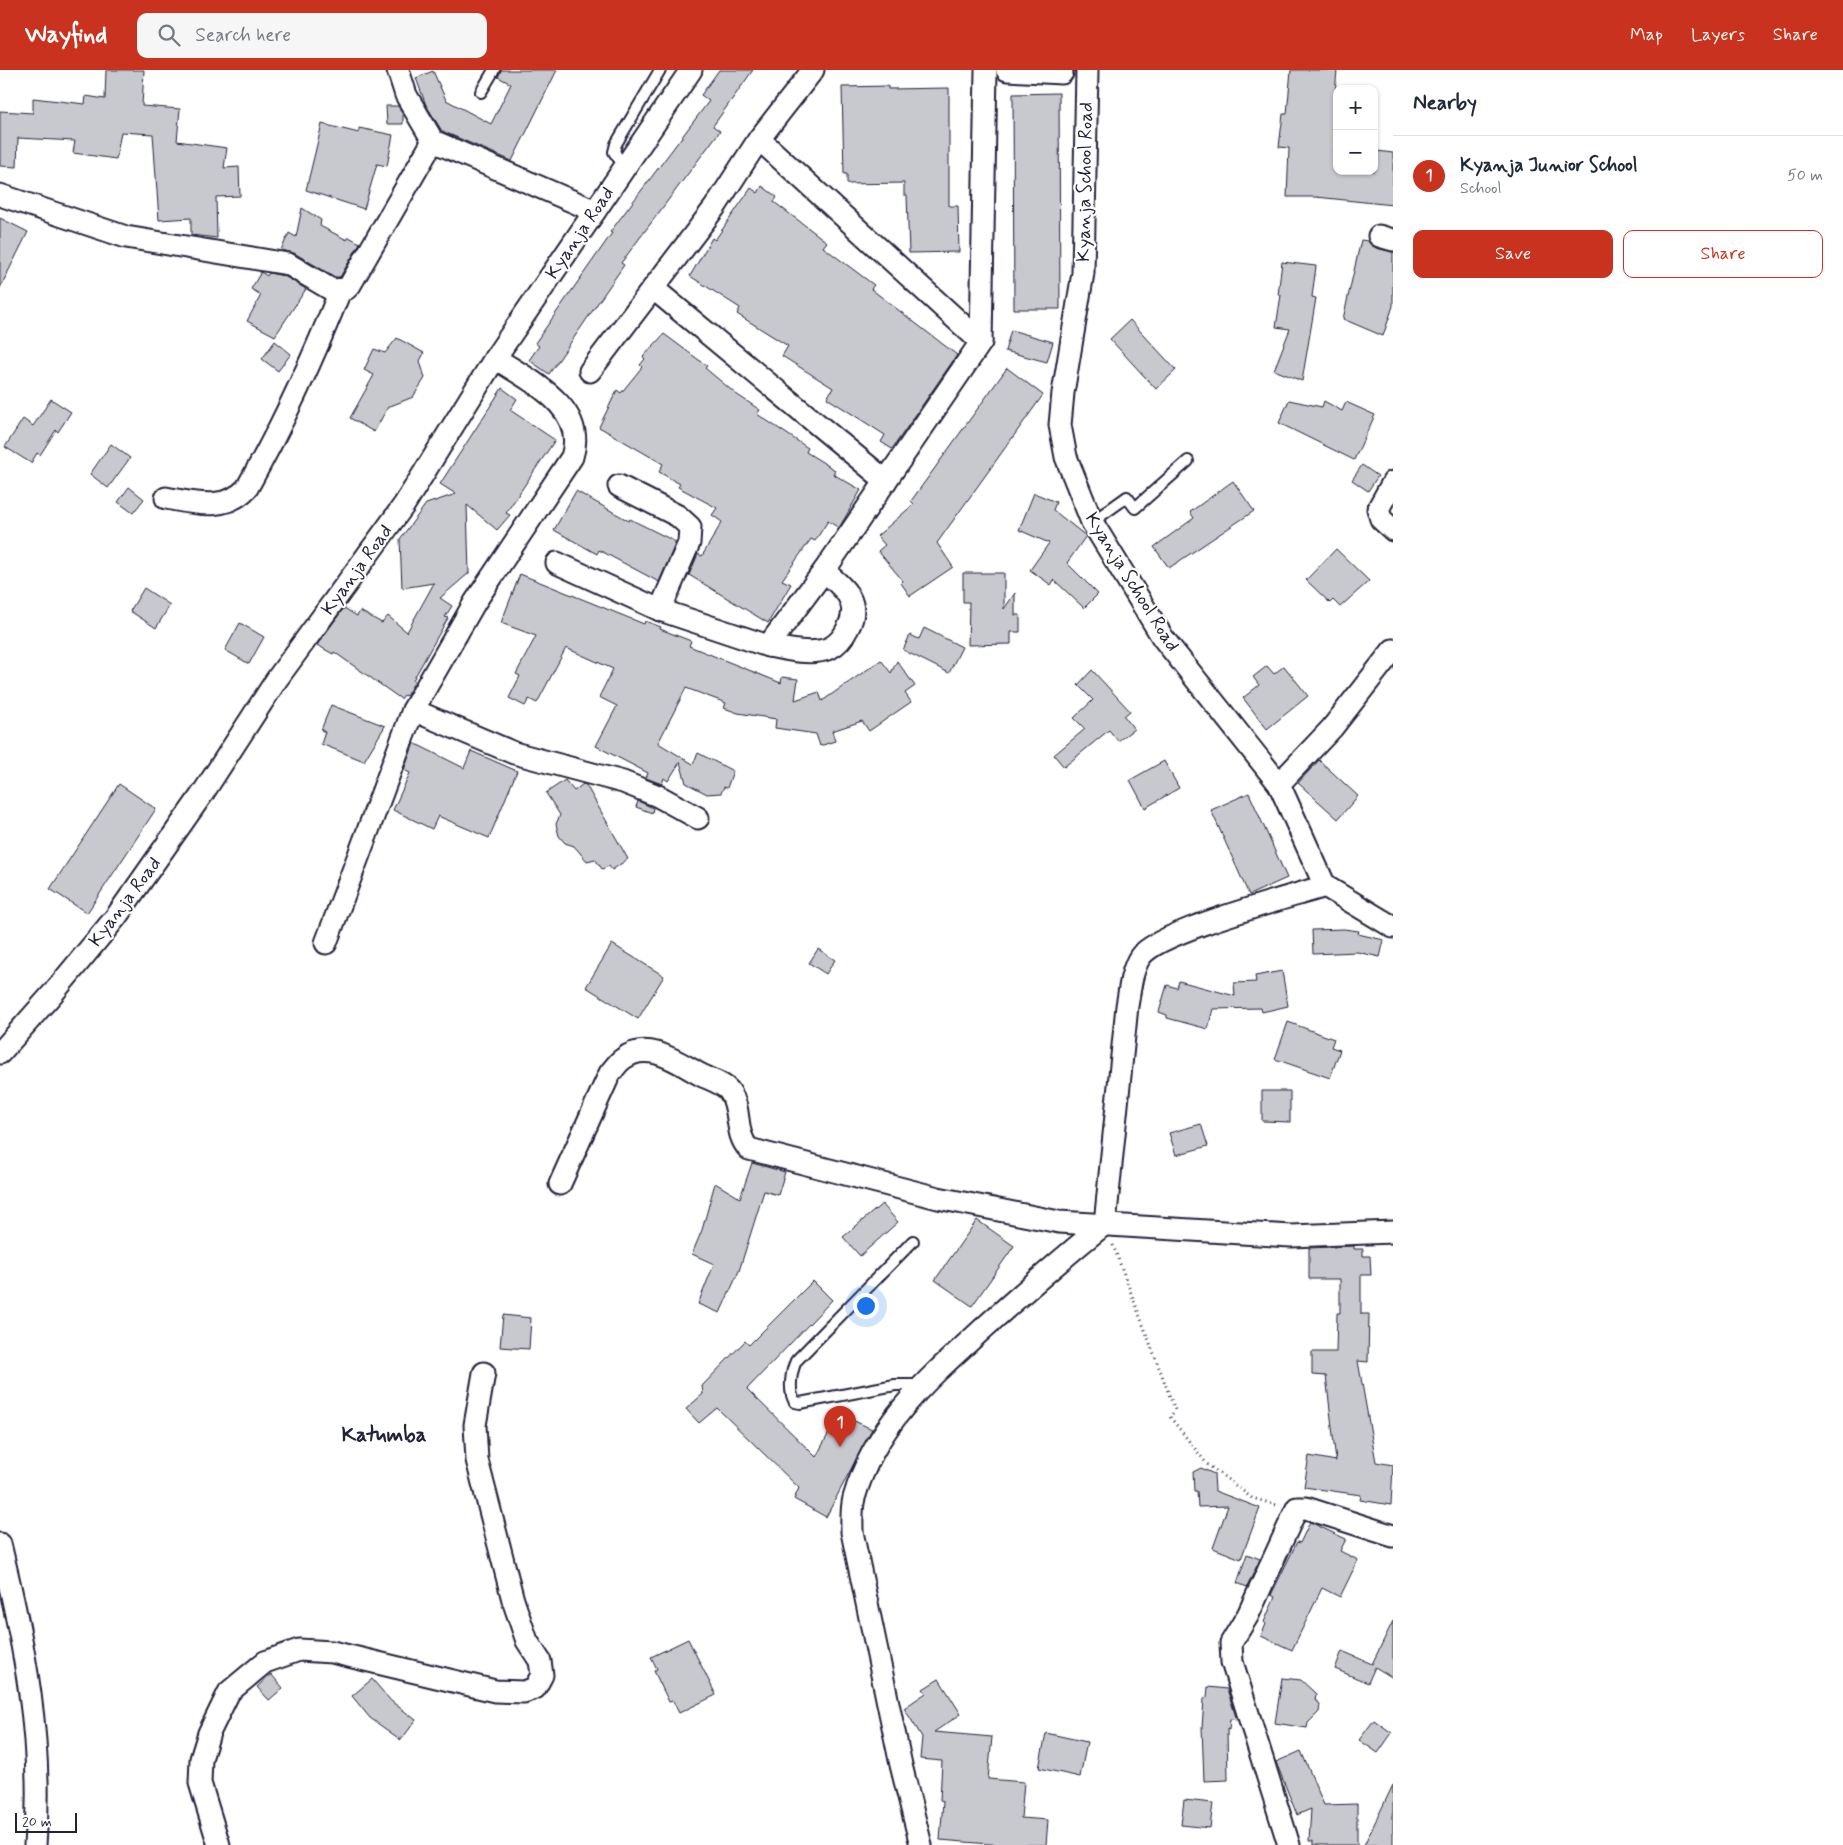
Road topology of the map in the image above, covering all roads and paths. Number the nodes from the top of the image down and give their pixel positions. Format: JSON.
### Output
{"nodes":[{"id":1,"x":398,"y":70,"type":"edge"},
{"id":2,"x":494,"y":70,"type":"edge"},
{"id":3,"x":660,"y":70,"type":"edge"},
{"id":4,"x":691,"y":70,"type":"edge"},
{"id":5,"x":813,"y":70,"type":"edge"},
{"id":6,"x":986,"y":70,"type":"edge"},
{"id":7,"x":1007,"y":70,"type":"edge"},
{"id":8,"x":1088,"y":70,"type":"edge"},
{"id":9,"x":1062,"y":73,"type":"dead end"},
{"id":10,"x":481,"y":92,"type":"dead end"},
{"id":11,"x":759,"y":140,"type":"junction"},
{"id":12,"x":433,"y":141,"type":"junction"},
{"id":13,"x":625,"y":167,"type":"junction"},
{"id":14,"x":0,"y":195,"type":"edge"},
{"id":15,"x":594,"y":212,"type":"junction"},
{"id":16,"x":654,"y":288,"type":"junction"},
{"id":17,"x":340,"y":291,"type":"junction"},
{"id":18,"x":981,"y":342,"type":"junction"},
{"id":19,"x":495,"y":358,"type":"junction"},
{"id":20,"x":590,"y":371,"type":"dead end"},
{"id":21,"x":1188,"y":461,"type":"dead end"},
{"id":22,"x":886,"y":481,"type":"junction"},
{"id":23,"x":1393,"y":482,"type":"edge"},
{"id":24,"x":619,"y":486,"type":"dead end"},
{"id":25,"x":166,"y":498,"type":"dead end"},
{"id":26,"x":1092,"y":522,"type":"junction"},
{"id":27,"x":1393,"y":530,"type":"edge"},
{"id":28,"x":557,"y":563,"type":"dead end"},
{"id":29,"x":824,"y":571,"type":"junction"},
{"id":30,"x":660,"y":610,"type":"junction"},
{"id":31,"x":768,"y":646,"type":"junction"},
{"id":32,"x":1393,"y":650,"type":"edge"},
{"id":33,"x":413,"y":710,"type":"junction"},
{"id":34,"x":1280,"y":784,"type":"junction"},
{"id":35,"x":698,"y":818,"type":"dead end"},
{"id":36,"x":1325,"y":886,"type":"junction"},
{"id":37,"x":1393,"y":928,"type":"edge"},
{"id":38,"x":326,"y":942,"type":"dead end"},
{"id":39,"x":0,"y":1053,"type":"edge"},
{"id":40,"x":560,"y":1184,"type":"dead end"},
{"id":41,"x":1105,"y":1224,"type":"junction"},
{"id":42,"x":1393,"y":1232,"type":"edge"},
{"id":43,"x":913,"y":1241,"type":"dead end"},
{"id":44,"x":484,"y":1373,"type":"dead end"},
{"id":45,"x":921,"y":1385,"type":"junction"},
{"id":46,"x":1295,"y":1510,"type":"junction"},
{"id":47,"x":1393,"y":1536,"type":"edge"},
{"id":48,"x":0,"y":1544,"type":"edge"},
{"id":49,"x":35,"y":1845,"type":"edge"},
{"id":50,"x":219,"y":1845,"type":"edge"},
{"id":51,"x":922,"y":1845,"type":"edge"},
{"id":52,"x":1290,"y":1845,"type":"edge"}],
"edges":[{"from":1,"to":12,"type":"street"},
{"from":2,"to":10,"type":"lane"},
{"from":3,"to":13,"type":"lane"},
{"from":4,"to":13,"type":"street","name":"Kyanja Road"},
{"from":5,"to":11,"type":"street"},
{"from":6,"to":18,"type":"street"},
{"from":7,"to":9,"type":"street"},
{"from":8,"to":26,"type":"street","name":"Kyanja School Road"},
{"from":11,"to":16,"type":"street"},
{"from":11,"to":18,"type":"street"},
{"from":12,"to":15,"type":"street"},
{"from":12,"to":17,"type":"street"},
{"from":13,"to":15,"type":"street","name":"Kyanja Road"},
{"from":14,"to":17,"type":"street"},
{"from":15,"to":19,"type":"street","name":"Kyanja Road"},
{"from":16,"to":20,"type":"street"},
{"from":16,"to":22,"type":"street"},
{"from":17,"to":25,"type":"street"},
{"from":18,"to":22,"type":"street"},
{"from":19,"to":33,"type":"street"},
{"from":19,"to":39,"type":"street","name":"Kyanja Road"},
{"from":21,"to":26,"type":"lane"},
{"from":22,"to":29,"type":"street"},
{"from":23,"to":27,"type":"street"},
{"from":24,"to":30,"type":"street"},
{"from":26,"to":34,"type":"street","name":"Kyanja School Road"},
{"from":28,"to":30,"type":"street"},
{"from":29,"to":31,"type":"street"},
{"from":29,"to":31,"type":"street"},
{"from":30,"to":31,"type":"street"},
{"from":32,"to":34,"type":"street"},
{"from":33,"to":35,"type":"street"},
{"from":33,"to":38,"type":"street"},
{"from":34,"to":36,"type":"street","name":"Kyanja School Road"},
{"from":36,"to":37,"type":"street"},
{"from":36,"to":41,"type":"street"},
{"from":40,"to":41,"type":"street"},
{"from":41,"to":42,"type":"street"},
{"from":41,"to":45,"type":"street"},
{"from":41,"to":46,"type":"path"},
{"from":43,"to":45,"type":"lane"},
{"from":44,"to":50,"type":"street"},
{"from":45,"to":51,"type":"street"},
{"from":46,"to":47,"type":"street"},
{"from":46,"to":52,"type":"street"},
{"from":48,"to":49,"type":"street"}]}
